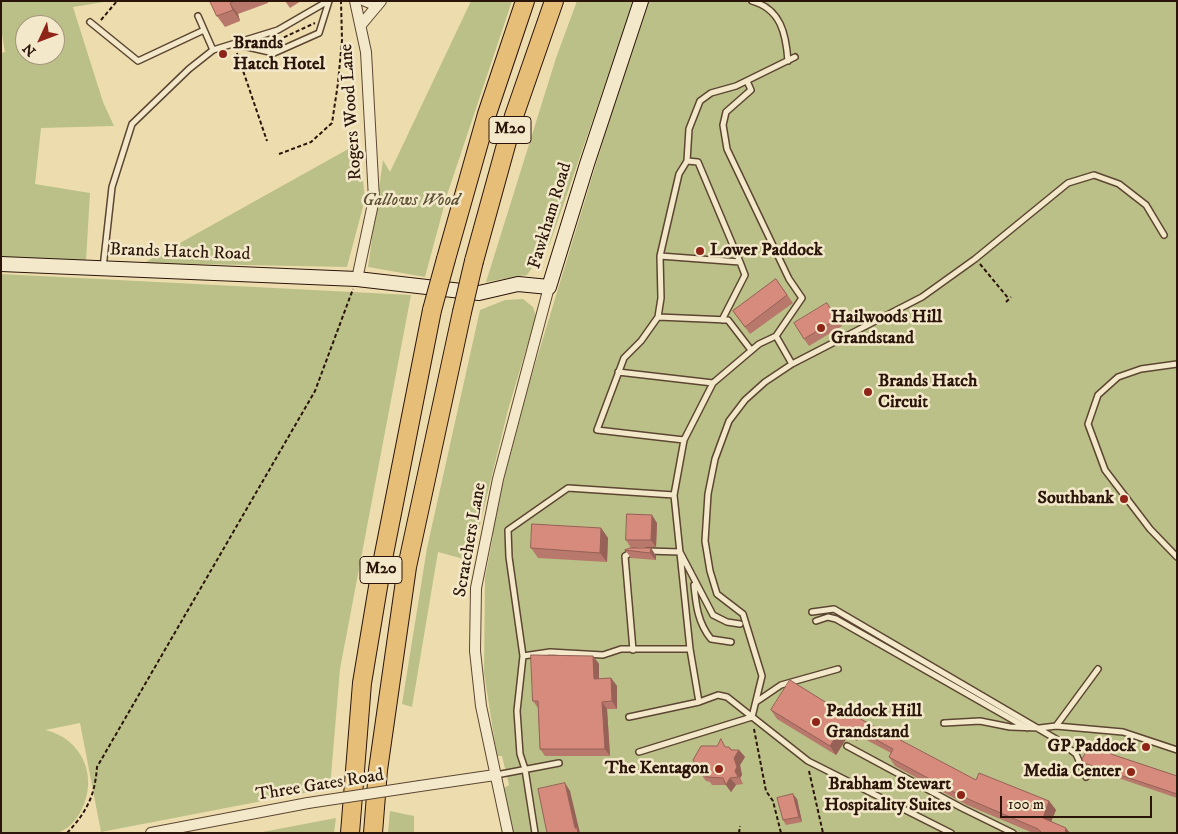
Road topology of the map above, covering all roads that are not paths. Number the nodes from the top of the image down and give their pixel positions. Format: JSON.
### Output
{"nodes":[{"id":1,"x":328,"y":1,"type":"edge"},
{"id":2,"x":355,"y":1,"type":"edge"},
{"id":3,"x":365,"y":1,"type":"edge"},
{"id":4,"x":525,"y":1,"type":"edge"},
{"id":5,"x":554,"y":1,"type":"edge"},
{"id":6,"x":642,"y":1,"type":"edge"},
{"id":7,"x":752,"y":1,"type":"edge"},
{"id":8,"x":379,"y":4,"type":"edge"},
{"id":9,"x":198,"y":16,"type":"dead end"},
{"id":10,"x":90,"y":22,"type":"dead end"},
{"id":11,"x":361,"y":25,"type":"junction"},
{"id":12,"x":204,"y":30,"type":"junction"},
{"id":13,"x":233,"y":44,"type":"junction"},
{"id":14,"x":212,"y":50,"type":"junction"},
{"id":15,"x":795,"y":57,"type":"dead end"},
{"id":16,"x":788,"y":61,"type":"junction"},
{"id":17,"x":747,"y":81,"type":"junction"},
{"id":18,"x":687,"y":161,"type":"junction"},
{"id":19,"x":1164,"y":235,"type":"dead end"},
{"id":20,"x":660,"y":256,"type":"junction"},
{"id":21,"x":740,"y":262,"type":"junction"},
{"id":22,"x":1,"y":264,"type":"edge"},
{"id":23,"x":103,"y":269,"type":"junction"},
{"id":24,"x":358,"y":279,"type":"junction"},
{"id":25,"x":549,"y":287,"type":"junction"},
{"id":26,"x":658,"y":317,"type":"junction"},
{"id":27,"x":722,"y":320,"type":"junction"},
{"id":28,"x":776,"y":336,"type":"junction"},
{"id":29,"x":751,"y":350,"type":"junction"},
{"id":30,"x":792,"y":364,"type":"junction"},
{"id":31,"x":1177,"y":364,"type":"edge"},
{"id":32,"x":618,"y":372,"type":"junction"},
{"id":33,"x":713,"y":383,"type":"junction"},
{"id":34,"x":684,"y":440,"type":"junction"},
{"id":35,"x":674,"y":495,"type":"junction"},
{"id":36,"x":680,"y":552,"type":"junction"},
{"id":37,"x":1177,"y":557,"type":"edge"},
{"id":38,"x":693,"y":580,"type":"junction"},
{"id":39,"x":812,"y":612,"type":"dead end"},
{"id":40,"x":816,"y":621,"type":"dead end"},
{"id":41,"x":740,"y":624,"type":"dead end"},
{"id":42,"x":732,"y":642,"type":"dead end"},
{"id":43,"x":690,"y":649,"type":"junction"},
{"id":44,"x":633,"y":650,"type":"junction"},
{"id":45,"x":523,"y":656,"type":"junction"},
{"id":46,"x":1098,"y":668,"type":"dead end"},
{"id":47,"x":838,"y":669,"type":"dead end"},
{"id":48,"x":699,"y":702,"type":"junction"},
{"id":49,"x":756,"y":703,"type":"junction"},
{"id":50,"x":629,"y":717,"type":"dead end"},
{"id":51,"x":752,"y":717,"type":"junction"},
{"id":52,"x":944,"y":723,"type":"dead end"},
{"id":53,"x":1056,"y":726,"type":"junction"},
{"id":54,"x":1027,"y":728,"type":"junction"},
{"id":55,"x":1040,"y":728,"type":"junction"},
{"id":56,"x":847,"y":746,"type":"dead end"},
{"id":57,"x":1177,"y":750,"type":"edge"},
{"id":58,"x":639,"y":752,"type":"dead end"},
{"id":59,"x":559,"y":764,"type":"dead end"},
{"id":60,"x":525,"y":769,"type":"junction"},
{"id":61,"x":495,"y":775,"type":"junction"},
{"id":62,"x":1086,"y":777,"type":"dead end"},
{"id":63,"x":151,"y":833,"type":"edge"},
{"id":64,"x":350,"y":833,"type":"edge"},
{"id":65,"x":373,"y":833,"type":"edge"},
{"id":66,"x":508,"y":833,"type":"edge"},
{"id":67,"x":535,"y":833,"type":"edge"},
{"id":68,"x":951,"y":833,"type":"edge"},
{"id":69,"x":1013,"y":833,"type":"edge"}],
"edges":[{"from":1,"to":13,"type":"lane"},
{"from":1,"to":13,"type":"lane"},
{"from":2,"to":11,"type":"street","name":"Rogers Wood Lane"},
{"from":3,"to":8,"type":"street"},
{"from":4,"to":64,"type":"highway","number":"M20","bridge":true},
{"from":5,"to":65,"type":"highway","number":"M20","bridge":true},
{"from":6,"to":25,"type":"street","name":"Fawkham Road"},
{"from":7,"to":16,"type":"lane"},
{"from":8,"to":11,"type":"street"},
{"from":9,"to":12,"type":"lane"},
{"from":10,"to":12,"type":"lane"},
{"from":11,"to":24,"type":"street","name":"Rogers Wood Lane"},
{"from":12,"to":14,"type":"lane"},
{"from":13,"to":14,"type":"lane"},
{"from":14,"to":23,"type":"lane"},
{"from":15,"to":16,"type":"lane"},
{"from":16,"to":17,"type":"lane"},
{"from":17,"to":18,"type":"lane"},
{"from":17,"to":28,"type":"lane"},
{"from":18,"to":20,"type":"lane"},
{"from":18,"to":21,"type":"lane"},
{"from":19,"to":30,"type":"lane"},
{"from":20,"to":21,"type":"lane"},
{"from":20,"to":26,"type":"lane"},
{"from":21,"to":27,"type":"lane"},
{"from":22,"to":23,"type":"street","name":"Brands Hatch Road"},
{"from":23,"to":24,"type":"street","name":"Brands Hatch Road"},
{"from":24,"to":25,"type":"street","name":"Fawkham Road"},
{"from":25,"to":61,"type":"street","name":"Scratchers Lane"},
{"from":26,"to":27,"type":"lane"},
{"from":26,"to":32,"type":"lane"},
{"from":27,"to":29,"type":"lane"},
{"from":28,"to":29,"type":"lane"},
{"from":28,"to":30,"type":"lane"},
{"from":29,"to":33,"type":"lane"},
{"from":30,"to":49,"type":"lane"},
{"from":31,"to":37,"type":"lane"},
{"from":32,"to":33,"type":"lane"},
{"from":32,"to":34,"type":"lane"},
{"from":33,"to":34,"type":"lane"},
{"from":34,"to":35,"type":"lane"},
{"from":35,"to":36,"type":"lane"},
{"from":35,"to":45,"type":"lane"},
{"from":36,"to":38,"type":"lane"},
{"from":36,"to":43,"type":"lane"},
{"from":36,"to":44,"type":"lane"},
{"from":38,"to":41,"type":"lane"},
{"from":38,"to":42,"type":"lane"},
{"from":39,"to":55,"type":"lane"},
{"from":40,"to":54,"type":"lane"},
{"from":43,"to":44,"type":"lane"},
{"from":43,"to":48,"type":"lane"},
{"from":44,"to":45,"type":"lane"},
{"from":45,"to":60,"type":"lane"},
{"from":46,"to":53,"type":"lane"},
{"from":47,"to":49,"type":"lane"},
{"from":48,"to":50,"type":"lane"},
{"from":48,"to":51,"type":"lane"},
{"from":49,"to":51,"type":"lane"},
{"from":51,"to":58,"type":"lane"},
{"from":51,"to":68,"type":"lane"},
{"from":52,"to":54,"type":"lane"},
{"from":53,"to":55,"type":"lane"},
{"from":53,"to":57,"type":"lane"},
{"from":54,"to":55,"type":"lane"},
{"from":55,"to":62,"type":"lane"},
{"from":56,"to":69,"type":"lane"},
{"from":59,"to":60,"type":"lane"},
{"from":60,"to":61,"type":"lane"},
{"from":60,"to":67,"type":"lane"},
{"from":61,"to":63,"type":"street","name":"Three Gates Road","bridge":true},
{"from":61,"to":66,"type":"street","name":"Scratchers Lane"}]}
